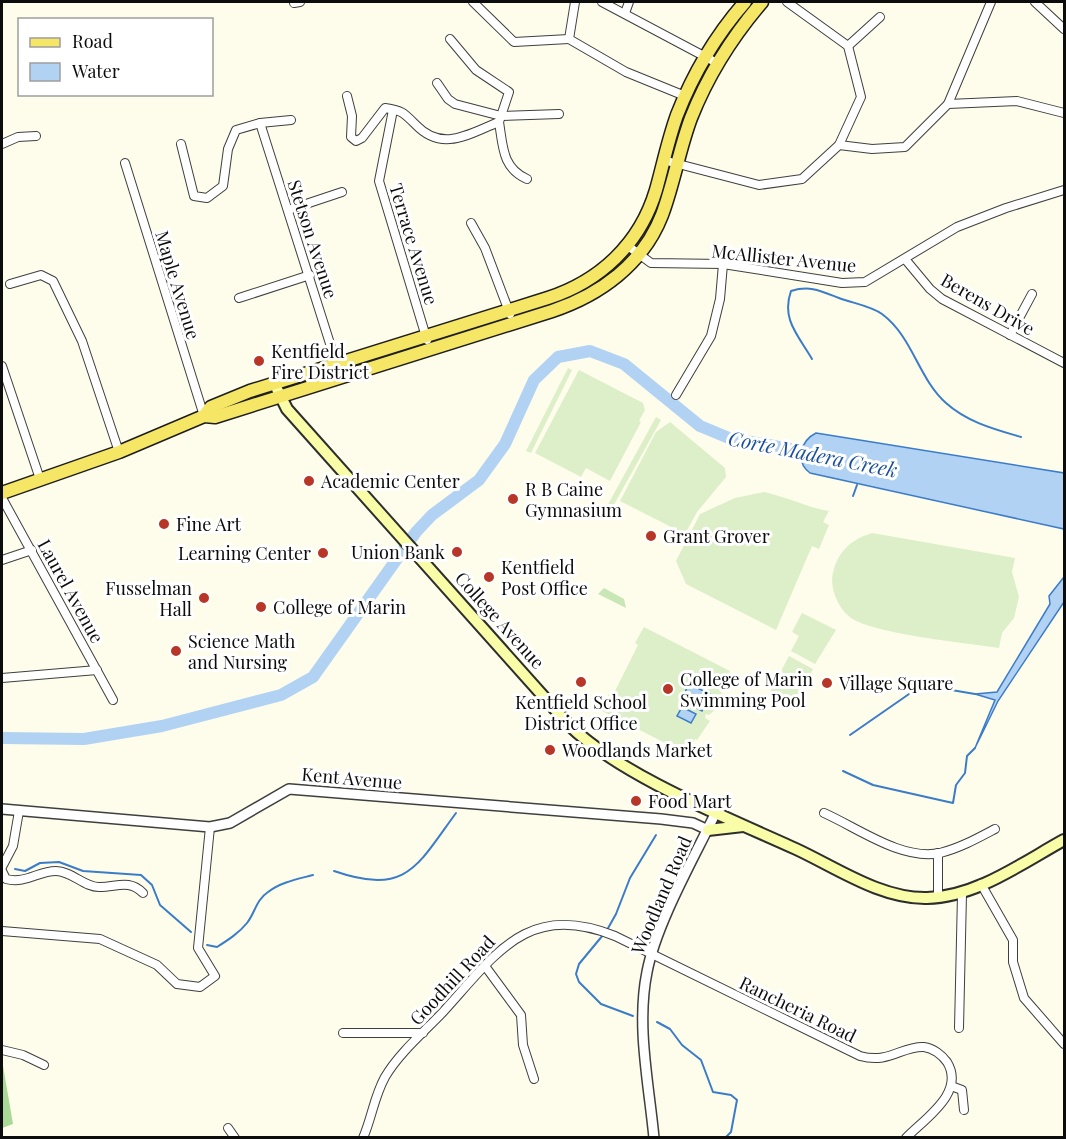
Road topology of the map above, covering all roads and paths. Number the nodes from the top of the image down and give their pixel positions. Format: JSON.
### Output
{"nodes":[{"id":1,"x":473,"y":2,"type":"edge"},
{"id":2,"x":575,"y":2,"type":"edge"},
{"id":3,"x":602,"y":2,"type":"edge"},
{"id":4,"x":629,"y":2,"type":"edge"},
{"id":5,"x":745,"y":2,"type":"edge"},
{"id":6,"x":762,"y":2,"type":"edge"},
{"id":7,"x":787,"y":2,"type":"edge"},
{"id":8,"x":991,"y":2,"type":"edge"},
{"id":9,"x":1035,"y":2,"type":"edge"},
{"id":10,"x":625,"y":13,"type":"junction"},
{"id":11,"x":880,"y":17,"type":"dead end"},
{"id":12,"x":1065,"y":29,"type":"edge"},
{"id":13,"x":450,"y":39,"type":"dead end"},
{"id":14,"x":569,"y":39,"type":"junction"},
{"id":15,"x":848,"y":46,"type":"junction"},
{"id":16,"x":706,"y":56,"type":"junction"},
{"id":17,"x":717,"y":63,"type":"junction"},
{"id":18,"x":437,"y":83,"type":"dead end"},
{"id":19,"x":347,"y":96,"type":"dead end"},
{"id":20,"x":685,"y":96,"type":"junction"},
{"id":21,"x":948,"y":104,"type":"junction"},
{"id":22,"x":393,"y":110,"type":"junction"},
{"id":23,"x":1065,"y":113,"type":"edge"},
{"id":24,"x":559,"y":114,"type":"dead end"},
{"id":25,"x":500,"y":119,"type":"junction"},
{"id":26,"x":291,"y":120,"type":"dead end"},
{"id":27,"x":260,"y":123,"type":"junction"},
{"id":28,"x":36,"y":136,"type":"dead end"},
{"id":29,"x":2,"y":144,"type":"edge"},
{"id":30,"x":181,"y":144,"type":"dead end"},
{"id":31,"x":839,"y":145,"type":"junction"},
{"id":32,"x":663,"y":160,"type":"junction"},
{"id":33,"x":125,"y":163,"type":"dead end"},
{"id":34,"x":677,"y":164,"type":"junction"},
{"id":35,"x":527,"y":179,"type":"dead end"},
{"id":36,"x":1065,"y":190,"type":"edge"},
{"id":37,"x":342,"y":192,"type":"dead end"},
{"id":38,"x":288,"y":210,"type":"junction"},
{"id":39,"x":471,"y":223,"type":"dead end"},
{"id":40,"x":628,"y":246,"type":"junction"},
{"id":41,"x":639,"y":254,"type":"junction"},
{"id":42,"x":905,"y":259,"type":"junction"},
{"id":43,"x":723,"y":264,"type":"junction"},
{"id":44,"x":310,"y":275,"type":"junction"},
{"id":45,"x":10,"y":284,"type":"dead end"},
{"id":46,"x":1032,"y":294,"type":"dead end"},
{"id":47,"x":239,"y":298,"type":"dead end"},
{"id":48,"x":508,"y":310,"type":"junction"},
{"id":49,"x":513,"y":324,"type":"junction"},
{"id":50,"x":1010,"y":334,"type":"junction"},
{"id":51,"x":426,"y":336,"type":"junction"},
{"id":52,"x":430,"y":350,"type":"junction"},
{"id":53,"x":339,"y":363,"type":"junction"},
{"id":54,"x":1065,"y":363,"type":"edge"},
{"id":55,"x":2,"y":366,"type":"edge"},
{"id":56,"x":276,"y":383,"type":"junction"},
{"id":57,"x":676,"y":395,"type":"dead end"},
{"id":58,"x":280,"y":396,"type":"junction"},
{"id":59,"x":204,"y":416,"type":"junction"},
{"id":60,"x":119,"y":452,"type":"junction"},
{"id":61,"x":40,"y":479,"type":"junction"},
{"id":62,"x":2,"y":493,"type":"edge"},
{"id":63,"x":2,"y":498,"type":"edge"},
{"id":64,"x":32,"y":550,"type":"junction"},
{"id":65,"x":2,"y":560,"type":"edge"},
{"id":66,"x":97,"y":670,"type":"junction"},
{"id":67,"x":2,"y":678,"type":"edge"},
{"id":68,"x":113,"y":700,"type":"dead end"},
{"id":69,"x":2,"y":810,"type":"edge"},
{"id":70,"x":19,"y":811,"type":"junction"},
{"id":71,"x":716,"y":812,"type":"junction"},
{"id":72,"x":824,"y":813,"type":"dead end"},
{"id":73,"x":745,"y":826,"type":"junction"},
{"id":74,"x":210,"y":827,"type":"junction"},
{"id":75,"x":995,"y":829,"type":"dead end"},
{"id":76,"x":708,"y":830,"type":"junction"},
{"id":77,"x":1065,"y":840,"type":"edge"},
{"id":78,"x":938,"y":853,"type":"junction"},
{"id":79,"x":2,"y":869,"type":"edge"},
{"id":80,"x":981,"y":884,"type":"junction"},
{"id":81,"x":144,"y":893,"type":"dead end"},
{"id":82,"x":962,"y":894,"type":"junction"},
{"id":83,"x":938,"y":897,"type":"junction"},
{"id":84,"x":2,"y":931,"type":"edge"},
{"id":85,"x":652,"y":952,"type":"junction"},
{"id":86,"x":485,"y":966,"type":"junction"},
{"id":87,"x":959,"y":1028,"type":"dead end"},
{"id":88,"x":343,"y":1033,"type":"dead end"},
{"id":89,"x":423,"y":1034,"type":"junction"},
{"id":90,"x":1065,"y":1044,"type":"edge"},
{"id":91,"x":2,"y":1050,"type":"edge"},
{"id":92,"x":44,"y":1065,"type":"dead end"},
{"id":93,"x":534,"y":1079,"type":"dead end"},
{"id":94,"x":951,"y":1086,"type":"junction"},
{"id":95,"x":964,"y":1110,"type":"dead end"},
{"id":96,"x":228,"y":1128,"type":"dead end"},
{"id":97,"x":235,"y":1137,"type":"edge"},
{"id":98,"x":363,"y":1137,"type":"edge"},
{"id":99,"x":654,"y":1137,"type":"edge"},
{"id":100,"x":906,"y":1137,"type":"edge"}],
"edges":[{"from":1,"to":14,"type":"street"},
{"from":2,"to":14,"type":"street"},
{"from":3,"to":10,"type":"street"},
{"from":4,"to":10,"type":"street"},
{"from":5,"to":16,"type":"main road"},
{"from":6,"to":17,"type":"main road"},
{"from":7,"to":15,"type":"street"},
{"from":8,"to":21,"type":"street"},
{"from":9,"to":12,"type":"street"},
{"from":10,"to":16,"type":"street"},
{"from":11,"to":15,"type":"street"},
{"from":13,"to":25,"type":"street"},
{"from":14,"to":20,"type":"street"},
{"from":15,"to":31,"type":"street"},
{"from":16,"to":17,"type":"street"},
{"from":16,"to":20,"type":"main road"},
{"from":17,"to":34,"type":"main road"},
{"from":18,"to":25,"type":"street"},
{"from":19,"to":22,"type":"street"},
{"from":20,"to":32,"type":"main road"},
{"from":21,"to":23,"type":"street"},
{"from":21,"to":31,"type":"street"},
{"from":22,"to":25,"type":"street"},
{"from":22,"to":51,"type":"street","name":"Terrace Avenue"},
{"from":24,"to":25,"type":"street"},
{"from":25,"to":35,"type":"street"},
{"from":26,"to":27,"type":"street"},
{"from":27,"to":30,"type":"street"},
{"from":27,"to":38,"type":"street","name":"Stetson Avenue"},
{"from":28,"to":29,"type":"street"},
{"from":31,"to":34,"type":"street"},
{"from":32,"to":34,"type":"street"},
{"from":32,"to":40,"type":"main road"},
{"from":33,"to":59,"type":"street","name":"Maple Avenue"},
{"from":34,"to":41,"type":"main road"},
{"from":36,"to":42,"type":"street","name":"McAllister Avenue"},
{"from":37,"to":38,"type":"street"},
{"from":38,"to":44,"type":"street","name":"Stetson Avenue"},
{"from":39,"to":48,"type":"street"},
{"from":40,"to":41,"type":"street","name":"McAllister Avenue"},
{"from":40,"to":48,"type":"main road"},
{"from":41,"to":43,"type":"street","name":"McAllister Avenue"},
{"from":41,"to":49,"type":"main road"},
{"from":42,"to":43,"type":"street","name":"McAllister Avenue"},
{"from":42,"to":50,"type":"street","name":"Berens Drive"},
{"from":43,"to":57,"type":"street"},
{"from":44,"to":47,"type":"street"},
{"from":44,"to":53,"type":"street","name":"Stetson Avenue"},
{"from":45,"to":60,"type":"street"},
{"from":46,"to":50,"type":"street"},
{"from":48,"to":49,"type":"street"},
{"from":48,"to":51,"type":"main road"},
{"from":49,"to":52,"type":"main road"},
{"from":50,"to":54,"type":"street","name":"Berens Drive"},
{"from":51,"to":52,"type":"street","name":"Terrace Avenue"},
{"from":51,"to":53,"type":"main road"},
{"from":52,"to":58,"type":"main road"},
{"from":53,"to":56,"type":"main road"},
{"from":55,"to":61,"type":"street"},
{"from":56,"to":58,"type":"main road","name":"College Avenue"},
{"from":56,"to":59,"type":"main road"},
{"from":58,"to":59,"type":"main road"},
{"from":58,"to":71,"type":"main road","name":"College Avenue"},
{"from":59,"to":60,"type":"main road"},
{"from":60,"to":61,"type":"main road"},
{"from":61,"to":62,"type":"main road"},
{"from":63,"to":64,"type":"street","name":"Laurel Avenue"},
{"from":64,"to":65,"type":"street"},
{"from":64,"to":66,"type":"street","name":"Laurel Avenue"},
{"from":66,"to":67,"type":"street"},
{"from":66,"to":68,"type":"street","name":"Laurel Avenue"},
{"from":69,"to":70,"type":"street","name":"Kent Avenue"},
{"from":70,"to":74,"type":"street","name":"Kent Avenue"},
{"from":70,"to":79,"type":"street"},
{"from":71,"to":73,"type":"main road","name":"College Avenue"},
{"from":71,"to":76,"type":"street","name":"Woodland Road"},
{"from":72,"to":78,"type":"street"},
{"from":73,"to":76,"type":"main road"},
{"from":73,"to":83,"type":"main road","name":"College Avenue"},
{"from":74,"to":76,"type":"street","name":"Kent Avenue"},
{"from":74,"to":84,"type":"street"},
{"from":75,"to":78,"type":"street"},
{"from":76,"to":85,"type":"street","name":"Woodland Road"},
{"from":77,"to":80,"type":"main road"},
{"from":78,"to":83,"type":"street"},
{"from":79,"to":81,"type":"street"},
{"from":80,"to":82,"type":"main road"},
{"from":80,"to":90,"type":"street"},
{"from":82,"to":83,"type":"main road","name":"College Avenue"},
{"from":82,"to":87,"type":"street"},
{"from":85,"to":86,"type":"street","name":"Goodhill Road"},
{"from":85,"to":94,"type":"street","name":"Rancheria Road"},
{"from":85,"to":99,"type":"street","name":"Woodland Road"},
{"from":86,"to":89,"type":"street","name":"Goodhill Road"},
{"from":86,"to":93,"type":"street"},
{"from":88,"to":89,"type":"street"},
{"from":89,"to":98,"type":"street","name":"Goodhill Road"},
{"from":91,"to":92,"type":"street"},
{"from":94,"to":95,"type":"street"},
{"from":94,"to":100,"type":"street"},
{"from":96,"to":97,"type":"street"}]}
